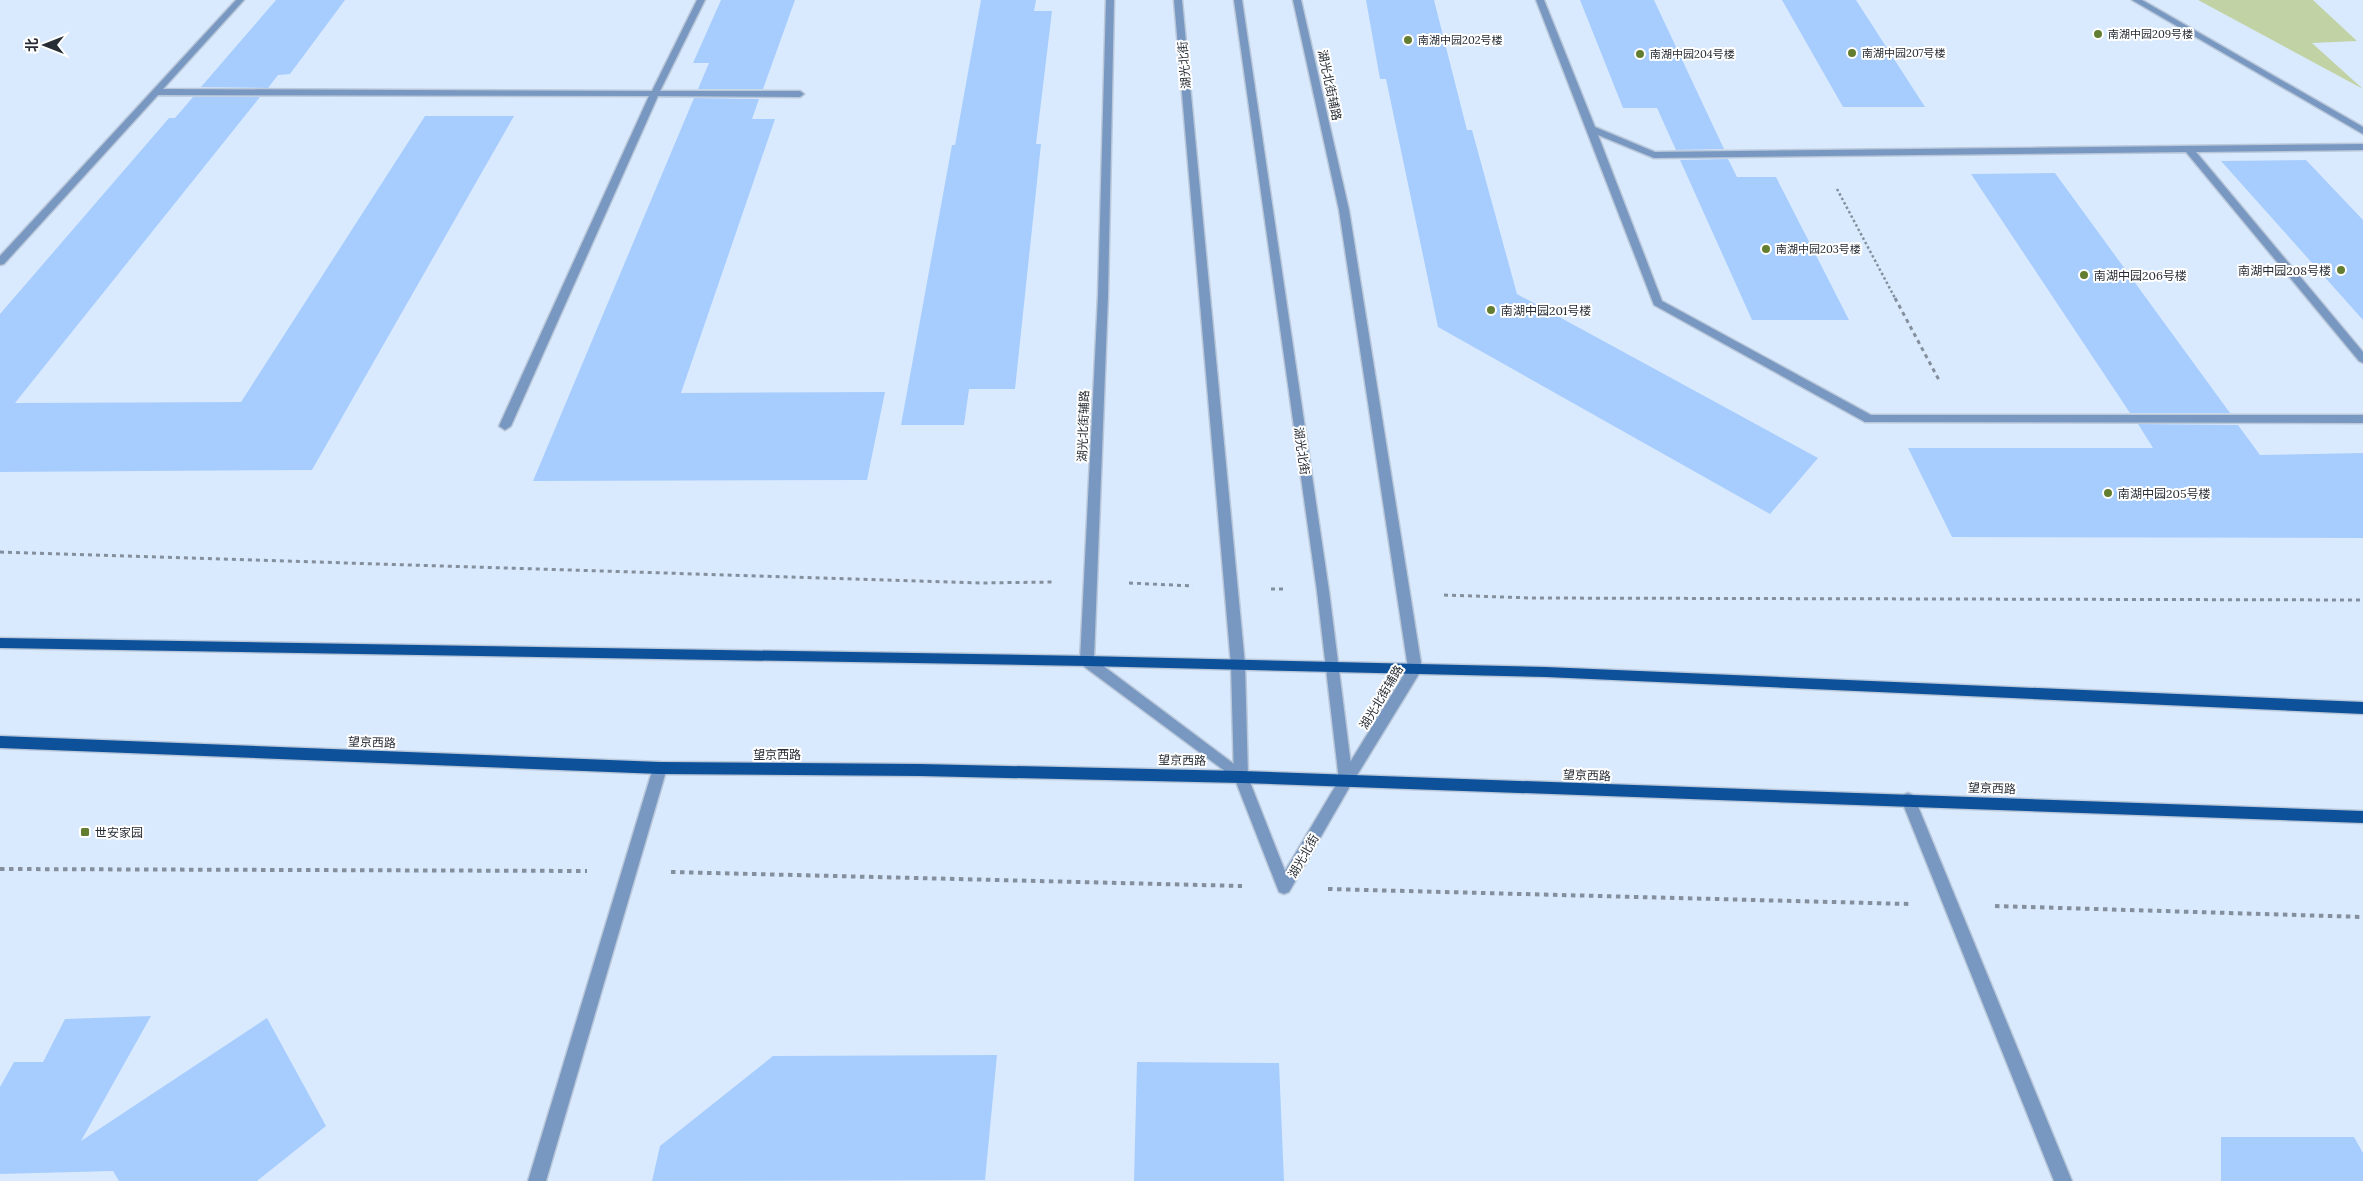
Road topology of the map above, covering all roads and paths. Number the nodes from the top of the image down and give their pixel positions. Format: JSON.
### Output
{"nodes":[{"id":1,"x":240,"y":0,"type":"edge"},
{"id":2,"x":701,"y":0,"type":"edge"},
{"id":3,"x":1110,"y":0,"type":"edge"},
{"id":4,"x":1178,"y":0,"type":"edge"},
{"id":5,"x":1238,"y":0,"type":"edge"},
{"id":6,"x":1297,"y":0,"type":"edge"},
{"id":7,"x":1540,"y":0,"type":"edge"},
{"id":8,"x":2136,"y":0,"type":"edge"},
{"id":9,"x":154,"y":92,"type":"junction"},
{"id":10,"x":800,"y":94,"type":"dead end"},
{"id":11,"x":654,"y":95,"type":"junction"},
{"id":12,"x":1592,"y":129,"type":"junction"},
{"id":13,"x":2363,"y":130,"type":"edge"},
{"id":14,"x":2363,"y":147,"type":"edge"},
{"id":15,"x":2189,"y":149,"type":"junction"},
{"id":16,"x":1818,"y":153,"type":"junction"},
{"id":17,"x":0,"y":262,"type":"edge"},
{"id":18,"x":2363,"y":359,"type":"edge"},
{"id":19,"x":1960,"y":420,"type":"junction"},
{"id":20,"x":2363,"y":420,"type":"edge"},
{"id":21,"x":505,"y":426,"type":"dead end"},
{"id":22,"x":0,"y":552,"type":"edge"},
{"id":23,"x":1091,"y":582,"type":"junction"},
{"id":24,"x":1232,"y":587,"type":"junction"},
{"id":25,"x":1323,"y":591,"type":"junction"},
{"id":26,"x":1403,"y":594,"type":"junction"},
{"id":27,"x":2363,"y":600,"type":"edge"},
{"id":28,"x":0,"y":643,"type":"edge"},
{"id":29,"x":1087,"y":661,"type":"junction"},
{"id":30,"x":1238,"y":665,"type":"junction"},
{"id":31,"x":1333,"y":667,"type":"junction"},
{"id":32,"x":1415,"y":669,"type":"junction"},
{"id":33,"x":2363,"y":708,"type":"edge"},
{"id":34,"x":0,"y":742,"type":"edge"},
{"id":35,"x":660,"y":768,"type":"junction"},
{"id":36,"x":1241,"y":777,"type":"junction"},
{"id":37,"x":1346,"y":781,"type":"junction"},
{"id":38,"x":1908,"y":799,"type":"junction"},
{"id":39,"x":2363,"y":817,"type":"edge"},
{"id":40,"x":0,"y":869,"type":"edge"},
{"id":41,"x":629,"y":871,"type":"junction"},
{"id":42,"x":1284,"y":888,"type":"junction"},
{"id":43,"x":1950,"y":905,"type":"junction"},
{"id":44,"x":2363,"y":917,"type":"edge"},
{"id":45,"x":537,"y":1181,"type":"edge"},
{"id":46,"x":2063,"y":1181,"type":"edge"}],
"edges":[{"from":1,"to":9,"type":"street"},
{"from":2,"to":11,"type":"street"},
{"from":3,"to":23,"type":"street","name":"湖光北街辅路"},
{"from":4,"to":24,"type":"street","name":"湖光北街"},
{"from":5,"to":25,"type":"street","name":"湖光北街"},
{"from":6,"to":26,"type":"street","name":"湖光北街辅路"},
{"from":7,"to":12,"type":"street"},
{"from":8,"to":13,"type":"street"},
{"from":9,"to":11,"type":"street"},
{"from":9,"to":17,"type":"street"},
{"from":10,"to":11,"type":"street"},
{"from":11,"to":21,"type":"street"},
{"from":12,"to":16,"type":"street"},
{"from":12,"to":19,"type":"street"},
{"from":14,"to":15,"type":"street"},
{"from":15,"to":16,"type":"street"},
{"from":15,"to":18,"type":"street"},
{"from":16,"to":19,"type":"path"},
{"from":19,"to":20,"type":"street"},
{"from":22,"to":23,"type":"path"},
{"from":23,"to":24,"type":"path"},
{"from":23,"to":29,"type":"street","name":"湖光北街辅路"},
{"from":24,"to":25,"type":"path"},
{"from":24,"to":30,"type":"street","name":"湖光北街"},
{"from":25,"to":31,"type":"street","name":"湖光北街"},
{"from":26,"to":27,"type":"path"},
{"from":26,"to":32,"type":"street","name":"湖光北街辅路"},
{"from":28,"to":29,"type":"main road"},
{"from":29,"to":30,"type":"main road"},
{"from":29,"to":36,"type":"street"},
{"from":30,"to":31,"type":"main road"},
{"from":30,"to":36,"type":"street","name":"湖光北街"},
{"from":31,"to":32,"type":"main road"},
{"from":31,"to":37,"type":"street","name":"湖光北街"},
{"from":32,"to":33,"type":"main road"},
{"from":32,"to":37,"type":"street","name":"湖光北街辅路"},
{"from":34,"to":35,"type":"main road","name":"望京西路"},
{"from":35,"to":36,"type":"main road","name":"望京西路"},
{"from":35,"to":41,"type":"street"},
{"from":36,"to":37,"type":"main road","name":"望京西路"},
{"from":36,"to":42,"type":"street","name":"湖光北街"},
{"from":37,"to":38,"type":"main road","name":"望京西路"},
{"from":37,"to":42,"type":"street","name":"湖光北街"},
{"from":38,"to":39,"type":"main road","name":"望京西路"},
{"from":38,"to":43,"type":"street"},
{"from":40,"to":41,"type":"path"},
{"from":41,"to":42,"type":"path"},
{"from":41,"to":45,"type":"street"},
{"from":42,"to":43,"type":"path"},
{"from":43,"to":44,"type":"path"},
{"from":43,"to":46,"type":"street"}]}
